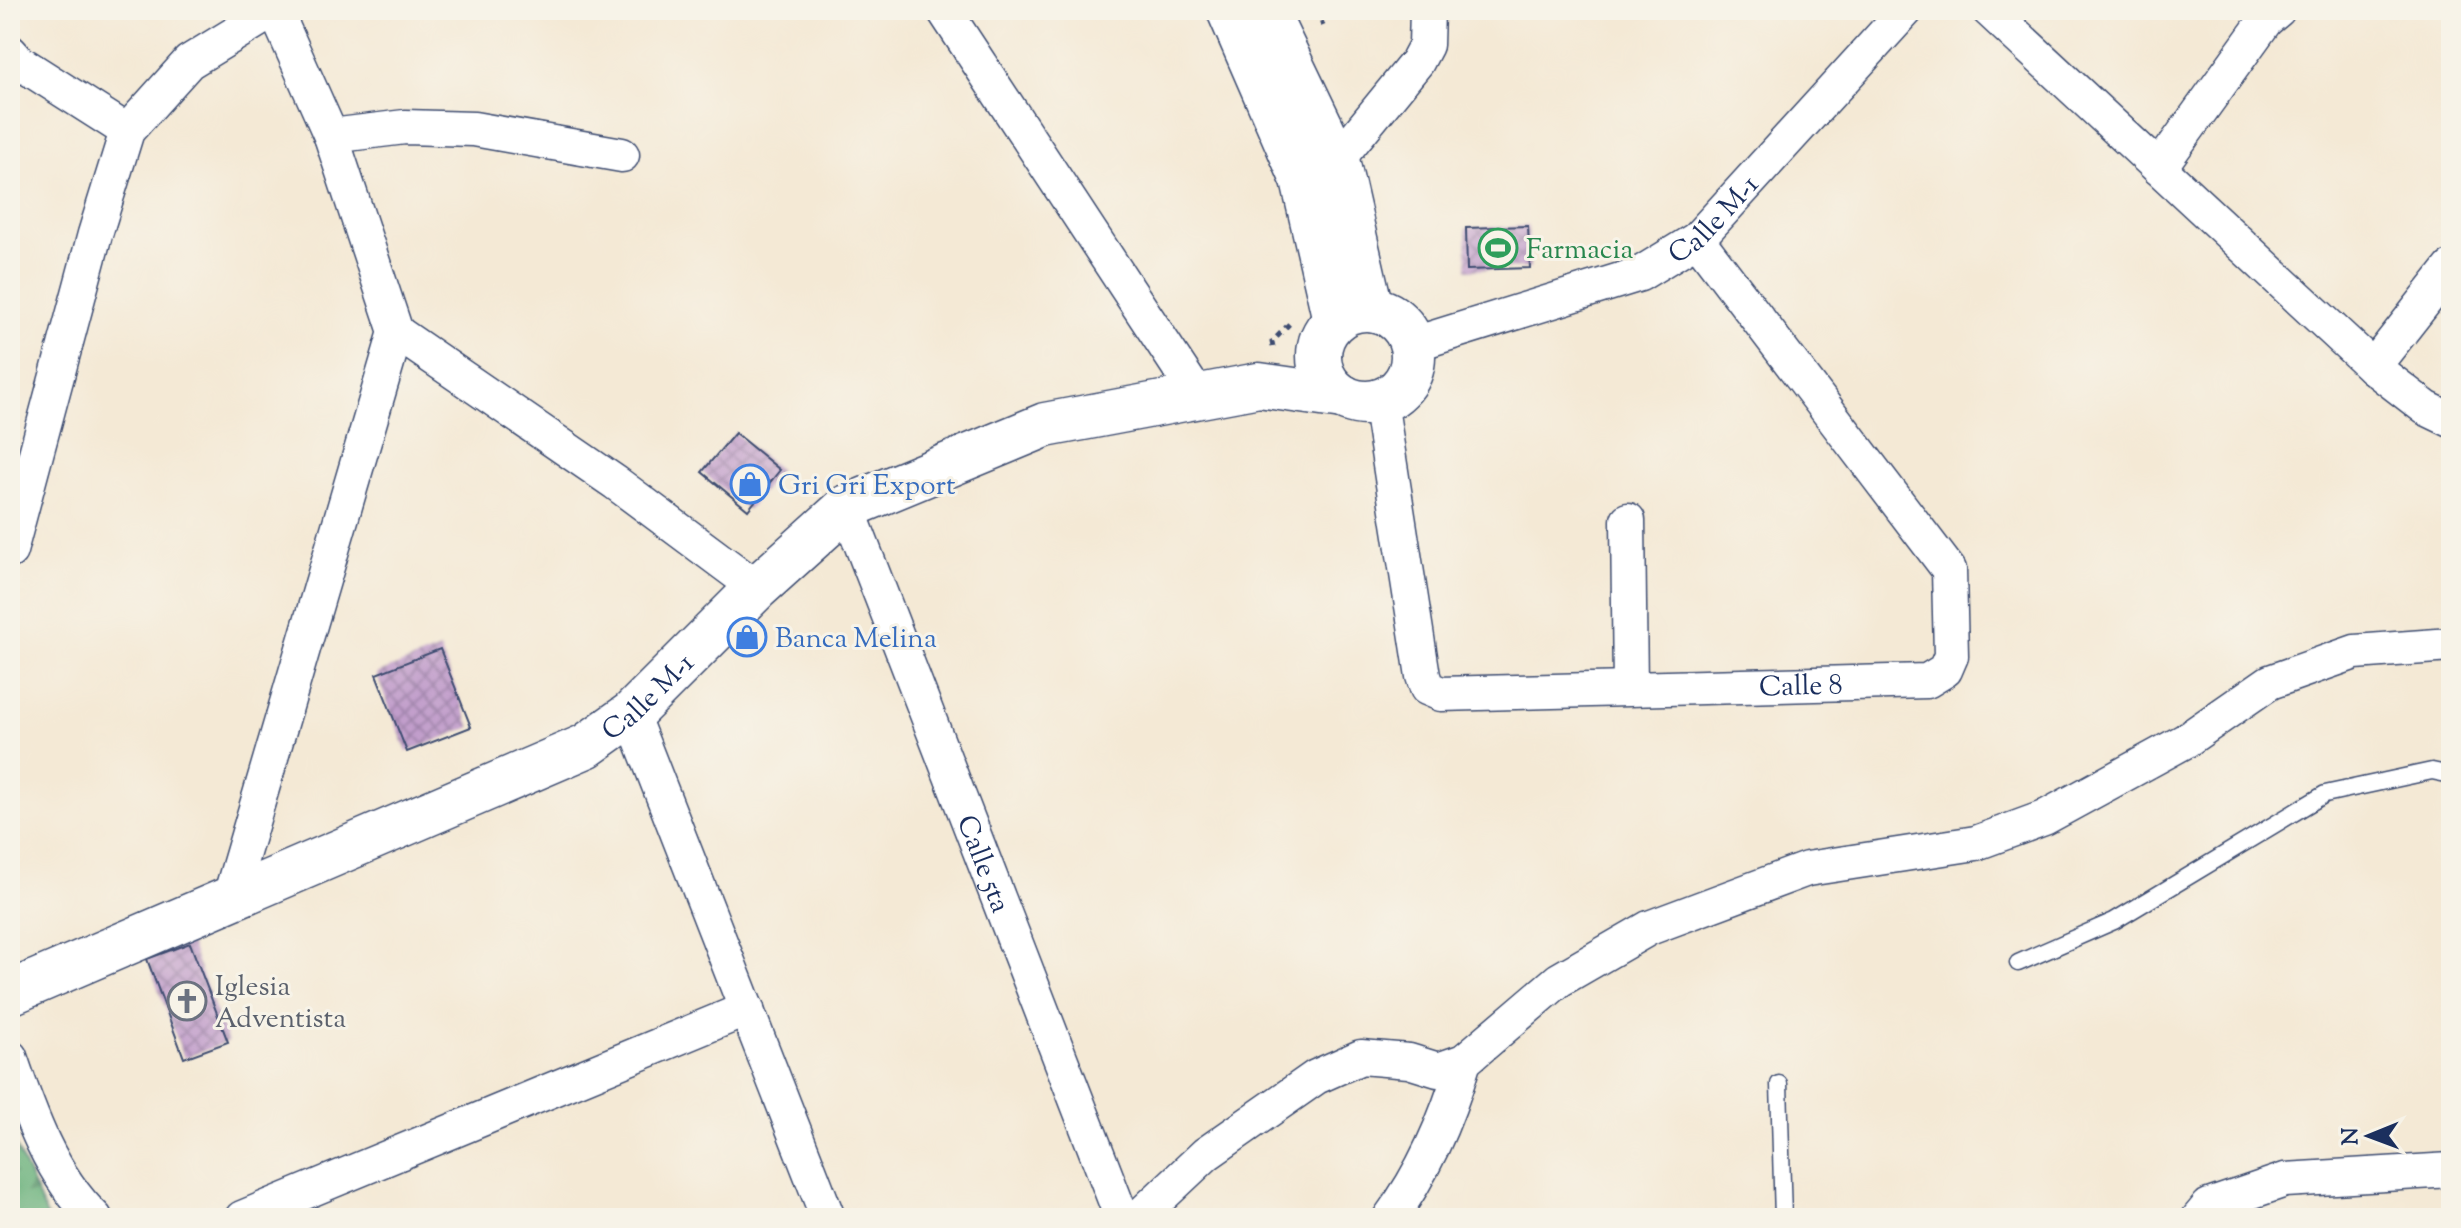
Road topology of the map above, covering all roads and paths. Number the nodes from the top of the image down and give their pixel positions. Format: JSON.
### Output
{"nodes":[{"id":1,"x":274,"y":10,"type":"edge"},
{"id":2,"x":944,"y":10,"type":"edge"},
{"id":3,"x":1229,"y":10,"type":"edge"},
{"id":4,"x":1265,"y":10,"type":"edge"},
{"id":5,"x":1427,"y":10,"type":"edge"},
{"id":6,"x":1906,"y":10,"type":"edge"},
{"id":7,"x":1989,"y":10,"type":"edge"},
{"id":8,"x":2278,"y":10,"type":"edge"},
{"id":9,"x":10,"y":52,"type":"edge"},
{"id":10,"x":127,"y":131,"type":"junction"},
{"id":11,"x":331,"y":136,"type":"junction"},
{"id":12,"x":622,"y":155,"type":"dead end"},
{"id":13,"x":1337,"y":160,"type":"junction"},
{"id":14,"x":2159,"y":168,"type":"junction"},
{"id":15,"x":1697,"y":239,"type":"junction"},
{"id":16,"x":2451,"y":268,"type":"edge"},
{"id":17,"x":1333,"y":318,"type":"junction"},
{"id":18,"x":396,"y":332,"type":"junction"},
{"id":19,"x":1411,"y":345,"type":"junction"},
{"id":20,"x":2373,"y":367,"type":"junction"},
{"id":21,"x":1269,"y":377,"type":"junction"},
{"id":22,"x":1198,"y":396,"type":"junction"},
{"id":23,"x":1361,"y":399,"type":"junction"},
{"id":24,"x":2451,"y":420,"type":"edge"},
{"id":25,"x":847,"y":507,"type":"junction"},
{"id":26,"x":1628,"y":520,"type":"dead end"},
{"id":27,"x":10,"y":551,"type":"edge"},
{"id":28,"x":757,"y":588,"type":"junction"},
{"id":29,"x":2451,"y":645,"type":"edge"},
{"id":30,"x":1630,"y":688,"type":"junction"},
{"id":31,"x":631,"y":714,"type":"junction"},
{"id":32,"x":2451,"y":775,"type":"edge"},
{"id":33,"x":230,"y":897,"type":"junction"},
{"id":34,"x":2018,"y":963,"type":"dead end"},
{"id":35,"x":10,"y":993,"type":"edge"},
{"id":36,"x":747,"y":1009,"type":"junction"},
{"id":37,"x":10,"y":1057,"type":"edge"},
{"id":38,"x":1464,"y":1061,"type":"junction"},
{"id":39,"x":1779,"y":1084,"type":"dead end"},
{"id":40,"x":2451,"y":1170,"type":"edge"},
{"id":41,"x":95,"y":1218,"type":"edge"},
{"id":42,"x":242,"y":1218,"type":"edge"},
{"id":43,"x":828,"y":1218,"type":"edge"},
{"id":44,"x":1122,"y":1218,"type":"edge"},
{"id":45,"x":1138,"y":1218,"type":"edge"},
{"id":46,"x":1390,"y":1218,"type":"edge"},
{"id":47,"x":1783,"y":1218,"type":"edge"},
{"id":48,"x":2199,"y":1218,"type":"edge"}],
"edges":[{"from":1,"to":10,"type":"street"},
{"from":1,"to":11,"type":"street"},
{"from":2,"to":22,"type":"street"},
{"from":3,"to":17,"type":"street"},
{"from":4,"to":13,"type":"street"},
{"from":5,"to":13,"type":"street"},
{"from":6,"to":15,"type":"street","name":"Calle M-1"},
{"from":7,"to":14,"type":"street"},
{"from":8,"to":14,"type":"street"},
{"from":9,"to":10,"type":"street"},
{"from":10,"to":27,"type":"street"},
{"from":11,"to":12,"type":"street"},
{"from":11,"to":18,"type":"street"},
{"from":13,"to":17,"type":"street"},
{"from":14,"to":20,"type":"street"},
{"from":15,"to":19,"type":"street","name":"Calle M-1"},
{"from":15,"to":30,"type":"street","name":"Calle 8"},
{"from":16,"to":20,"type":"street"},
{"from":17,"to":19,"type":"street"},
{"from":17,"to":21,"type":"street","name":"Calle M-1"},
{"from":17,"to":21,"type":"path"},
{"from":17,"to":23,"type":"street"},
{"from":18,"to":28,"type":"street"},
{"from":18,"to":33,"type":"street"},
{"from":19,"to":23,"type":"street"},
{"from":20,"to":24,"type":"street"},
{"from":21,"to":22,"type":"street","name":"Calle M-1"},
{"from":21,"to":23,"type":"street","name":"Calle M-1"},
{"from":22,"to":25,"type":"street","name":"Calle M-1"},
{"from":23,"to":30,"type":"street","name":"Calle 8"},
{"from":25,"to":28,"type":"street","name":"Calle M-1"},
{"from":25,"to":44,"type":"street","name":"Calle 5ta"},
{"from":26,"to":30,"type":"street"},
{"from":28,"to":31,"type":"street","name":"Calle M-1"},
{"from":29,"to":38,"type":"street"},
{"from":31,"to":33,"type":"street","name":"Calle M-1"},
{"from":31,"to":36,"type":"street"},
{"from":32,"to":34,"type":"lane"},
{"from":33,"to":35,"type":"street","name":"Calle M-1"},
{"from":36,"to":42,"type":"street"},
{"from":36,"to":43,"type":"street"},
{"from":37,"to":41,"type":"street"},
{"from":38,"to":45,"type":"street"},
{"from":38,"to":46,"type":"street"},
{"from":39,"to":47,"type":"lane"},
{"from":40,"to":48,"type":"street"}]}
